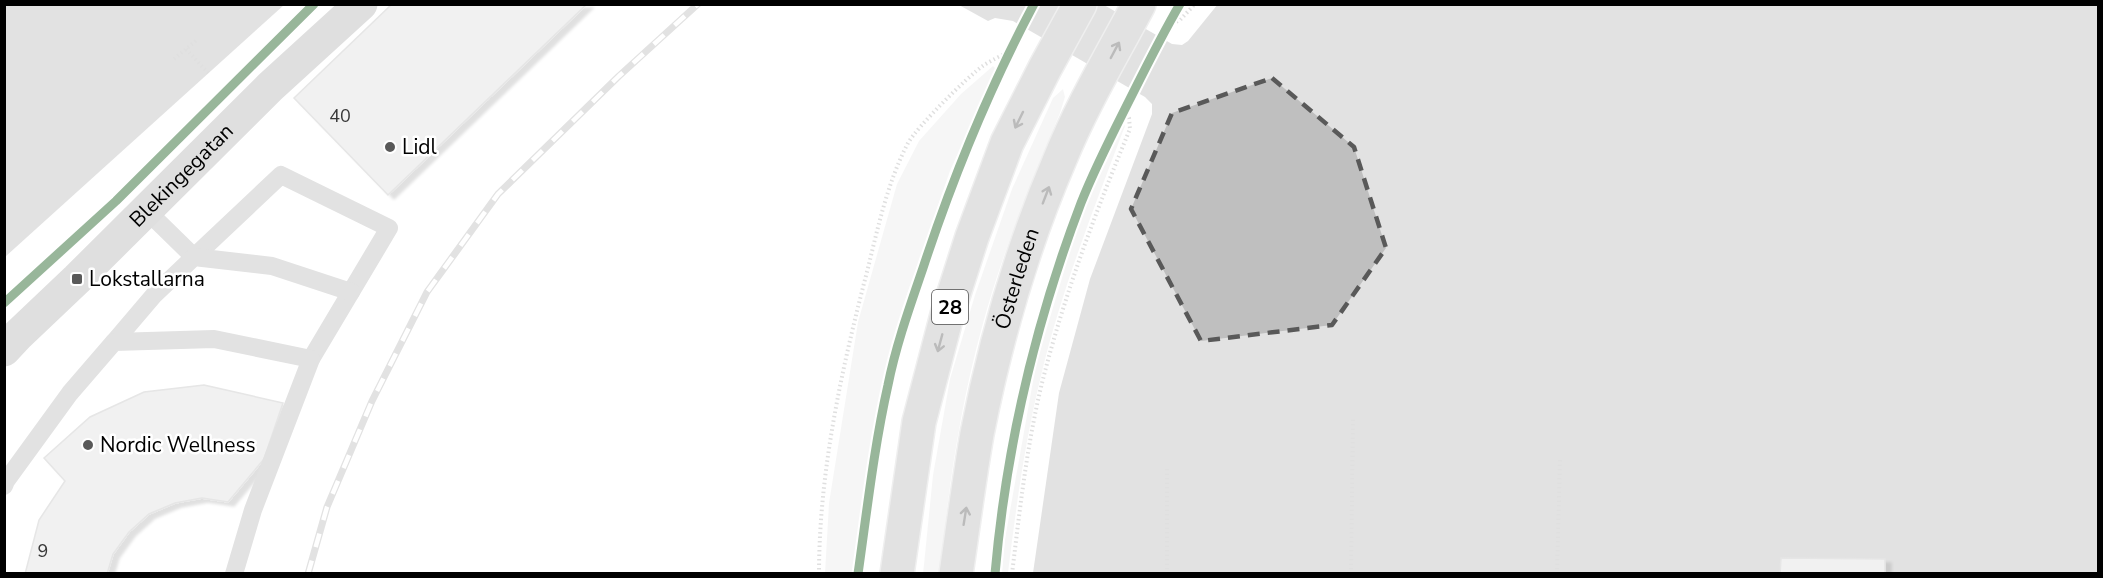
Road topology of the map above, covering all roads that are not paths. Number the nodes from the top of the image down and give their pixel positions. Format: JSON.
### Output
{"nodes":[{"id":1,"x":361,"y":4,"type":"edge"},
{"id":2,"x":1080,"y":4,"type":"edge"},
{"id":3,"x":1139,"y":4,"type":"edge"},
{"id":4,"x":146,"y":210,"type":"junction"},
{"id":5,"x":194,"y":257,"type":"junction"},
{"id":6,"x":351,"y":292,"type":"junction"},
{"id":7,"x":114,"y":342,"type":"junction"},
{"id":8,"x":4,"y":350,"type":"edge"},
{"id":9,"x":312,"y":359,"type":"junction"},
{"id":10,"x":4,"y":486,"type":"edge"},
{"id":11,"x":234,"y":573,"type":"edge"},
{"id":12,"x":897,"y":573,"type":"edge"},
{"id":13,"x":956,"y":573,"type":"edge"}],
"edges":[{"from":1,"to":4,"type":"main road","name":"Blekingegatan"},
{"from":2,"to":12,"type":"main road","number":"28","one_way":true},
{"from":13,"to":3,"type":"main road","name":"Österleden","one_way":true},
{"from":4,"to":5,"type":"lane"},
{"from":4,"to":8,"type":"main road","name":"Blekingegatan"},
{"from":5,"to":6,"type":"lane"},
{"from":5,"to":6,"type":"lane"},
{"from":5,"to":7,"type":"lane"},
{"from":6,"to":9,"type":"lane"},
{"from":7,"to":9,"type":"lane"},
{"from":7,"to":10,"type":"lane"},
{"from":9,"to":11,"type":"lane"}]}
